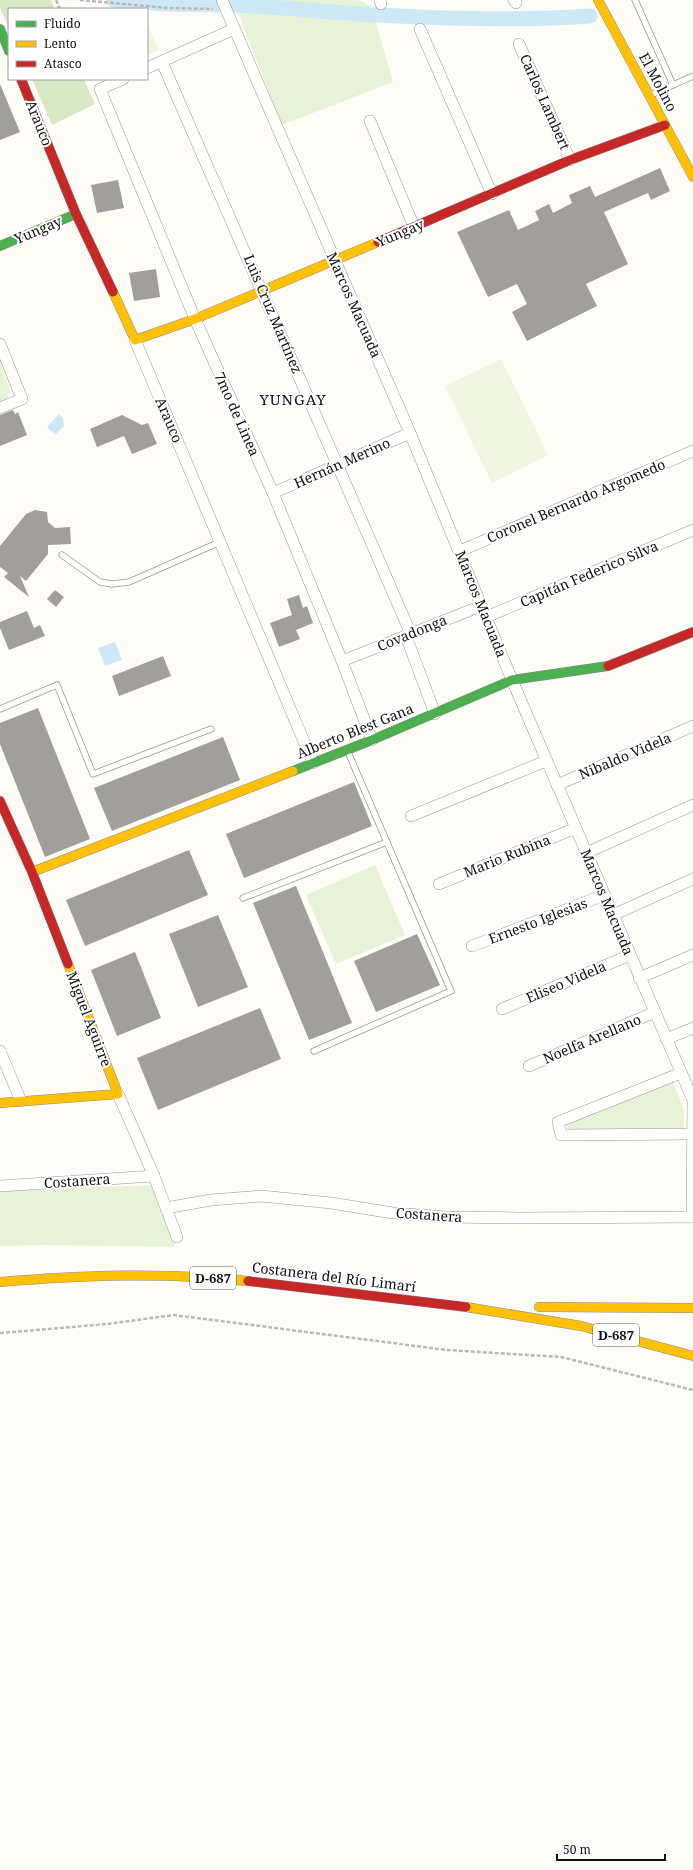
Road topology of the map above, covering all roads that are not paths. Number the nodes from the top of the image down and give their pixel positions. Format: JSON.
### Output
{"nodes":[{"id":1,"x":598,"y":0,"type":"edge"},
{"id":2,"x":635,"y":0,"type":"edge"},
{"id":3,"x":224,"y":4,"type":"edge"},
{"id":4,"x":0,"y":28,"type":"edge"},
{"id":5,"x":234,"y":29,"type":"junction"},
{"id":6,"x":420,"y":29,"type":"dead end"},
{"id":7,"x":519,"y":44,"type":"dead end"},
{"id":8,"x":8,"y":48,"type":"edge"},
{"id":9,"x":162,"y":62,"type":"junction"},
{"id":10,"x":148,"y":68,"type":"edge"},
{"id":11,"x":693,"y":76,"type":"edge"},
{"id":12,"x":21,"y":80,"type":"edge"},
{"id":13,"x":121,"y":80,"type":"edge"},
{"id":14,"x":673,"y":85,"type":"junction"},
{"id":15,"x":649,"y":96,"type":"junction"},
{"id":16,"x":370,"y":121,"type":"dead end"},
{"id":17,"x":665,"y":125,"type":"junction"},
{"id":18,"x":570,"y":160,"type":"junction"},
{"id":19,"x":693,"y":177,"type":"edge"},
{"id":20,"x":492,"y":194,"type":"junction"},
{"id":21,"x":76,"y":214,"type":"junction"},
{"id":22,"x":414,"y":228,"type":"junction"},
{"id":23,"x":0,"y":246,"type":"edge"},
{"id":24,"x":335,"y":261,"type":"junction"},
{"id":25,"x":263,"y":290,"type":"junction"},
{"id":26,"x":195,"y":319,"type":"junction"},
{"id":27,"x":135,"y":340,"type":"junction"},
{"id":28,"x":0,"y":344,"type":"edge"},
{"id":29,"x":0,"y":408,"type":"edge"},
{"id":30,"x":410,"y":433,"type":"junction"},
{"id":31,"x":693,"y":451,"type":"edge"},
{"id":32,"x":338,"y":466,"type":"junction"},
{"id":33,"x":273,"y":493,"type":"junction"},
{"id":34,"x":693,"y":530,"type":"edge"},
{"id":35,"x":220,"y":542,"type":"junction"},
{"id":36,"x":460,"y":551,"type":"junction"},
{"id":37,"x":62,"y":555,"type":"dead end"},
{"id":38,"x":481,"y":606,"type":"junction"},
{"id":39,"x":486,"y":617,"type":"junction"},
{"id":40,"x":693,"y":632,"type":"edge"},
{"id":41,"x":409,"y":635,"type":"junction"},
{"id":42,"x":342,"y":661,"type":"junction"},
{"id":43,"x":512,"y":680,"type":"junction"},
{"id":44,"x":0,"y":709,"type":"edge"},
{"id":45,"x":435,"y":714,"type":"junction"},
{"id":46,"x":693,"y":726,"type":"edge"},
{"id":47,"x":211,"y":729,"type":"dead end"},
{"id":48,"x":372,"y":740,"type":"junction"},
{"id":49,"x":347,"y":750,"type":"junction"},
{"id":50,"x":546,"y":761,"type":"junction"},
{"id":51,"x":313,"y":763,"type":"junction"},
{"id":52,"x":557,"y":785,"type":"junction"},
{"id":53,"x":0,"y":801,"type":"edge"},
{"id":54,"x":693,"y":805,"type":"edge"},
{"id":55,"x":411,"y":816,"type":"dead end"},
{"id":56,"x":576,"y":828,"type":"junction"},
{"id":57,"x":387,"y":842,"type":"junction"},
{"id":58,"x":586,"y":853,"type":"junction"},
{"id":59,"x":32,"y":872,"type":"junction"},
{"id":60,"x":693,"y":879,"type":"edge"},
{"id":61,"x":439,"y":884,"type":"dead end"},
{"id":62,"x":604,"y":895,"type":"junction"},
{"id":63,"x":243,"y":898,"type":"dead end"},
{"id":64,"x":613,"y":915,"type":"junction"},
{"id":65,"x":472,"y":946,"type":"dead end"},
{"id":66,"x":630,"y":955,"type":"junction"},
{"id":67,"x":693,"y":955,"type":"edge"},
{"id":68,"x":639,"y":978,"type":"junction"},
{"id":69,"x":502,"y":1009,"type":"dead end"},
{"id":70,"x":655,"y":1012,"type":"junction"},
{"id":71,"x":693,"y":1028,"type":"edge"},
{"id":72,"x":666,"y":1039,"type":"junction"},
{"id":73,"x":0,"y":1051,"type":"edge"},
{"id":74,"x":314,"y":1051,"type":"dead end"},
{"id":75,"x":529,"y":1066,"type":"dead end"},
{"id":76,"x":681,"y":1073,"type":"junction"},
{"id":77,"x":118,"y":1094,"type":"junction"},
{"id":78,"x":21,"y":1100,"type":"junction"},
{"id":79,"x":0,"y":1103,"type":"edge"},
{"id":80,"x":693,"y":1105,"type":"edge"},
{"id":81,"x":693,"y":1134,"type":"edge"},
{"id":82,"x":154,"y":1176,"type":"junction"},
{"id":83,"x":0,"y":1186,"type":"edge"},
{"id":84,"x":166,"y":1208,"type":"junction"},
{"id":85,"x":692,"y":1217,"type":"edge"},
{"id":86,"x":177,"y":1236,"type":"dead end"},
{"id":87,"x":0,"y":1282,"type":"edge"},
{"id":88,"x":425,"y":1302,"type":"junction"},
{"id":89,"x":693,"y":1308,"type":"edge"},
{"id":90,"x":693,"y":1356,"type":"edge"}],
"edges":[{"from":1,"to":15,"type":"main road","name":"El Molino"},
{"from":2,"to":14,"type":"lane"},
{"from":3,"to":5,"type":"street","name":"Marcos Macuada"},
{"from":4,"to":8,"type":"main road"},
{"from":5,"to":9,"type":"street"},
{"from":5,"to":24,"type":"street","name":"Marcos Macuada"},
{"from":6,"to":20,"type":"street"},
{"from":7,"to":18,"type":"street","name":"Carlos Lambert"},
{"from":9,"to":10,"type":"street"},
{"from":9,"to":25,"type":"street","name":"Luis Cruz Martínez"},
{"from":11,"to":14,"type":"lane"},
{"from":12,"to":21,"type":"main road","name":"Arauco"},
{"from":13,"to":26,"type":"street","name":"7mo de Linea"},
{"from":14,"to":15,"type":"lane"},
{"from":15,"to":17,"type":"main road","name":"El Molino"},
{"from":16,"to":22,"type":"street"},
{"from":17,"to":18,"type":"main road","name":"Yungay"},
{"from":17,"to":19,"type":"main road","name":"El Molino"},
{"from":18,"to":20,"type":"main road","name":"Yungay"},
{"from":20,"to":22,"type":"main road","name":"Yungay"},
{"from":21,"to":23,"type":"main road","name":"Yungay"},
{"from":21,"to":27,"type":"main road","name":"Arauco"},
{"from":22,"to":24,"type":"main road","name":"Yungay"},
{"from":24,"to":25,"type":"main road","name":"Yungay"},
{"from":24,"to":30,"type":"street","name":"Marcos Macuada"},
{"from":25,"to":26,"type":"main road","name":"Yungay"},
{"from":25,"to":32,"type":"street","name":"Luis Cruz Martínez"},
{"from":26,"to":27,"type":"main road","name":"Yungay"},
{"from":26,"to":33,"type":"street","name":"7mo de Linea"},
{"from":27,"to":35,"type":"street","name":"Arauco"},
{"from":28,"to":29,"type":"street"},
{"from":30,"to":32,"type":"street","name":"Hernán Merino"},
{"from":30,"to":36,"type":"street","name":"Marcos Macuada"},
{"from":31,"to":36,"type":"street","name":"Coronel Bernardo Argomedo"},
{"from":32,"to":33,"type":"street","name":"Hernán Merino"},
{"from":32,"to":41,"type":"street","name":"Luis Cruz Martínez"},
{"from":33,"to":42,"type":"street","name":"7mo de Linea"},
{"from":34,"to":39,"type":"street","name":"Capitán Federico Silva"},
{"from":35,"to":37,"type":"lane"},
{"from":35,"to":51,"type":"street","name":"Arauco"},
{"from":36,"to":38,"type":"street","name":"Marcos Macuada"},
{"from":38,"to":39,"type":"street","name":"Marcos Macuada"},
{"from":38,"to":41,"type":"street","name":"Covadonga"},
{"from":39,"to":43,"type":"street","name":"Marcos Macuada"},
{"from":40,"to":43,"type":"main road","name":"Alberto Blest Gana"},
{"from":41,"to":42,"type":"street","name":"Covadonga"},
{"from":41,"to":45,"type":"street","name":"Luis Cruz Martínez"},
{"from":42,"to":48,"type":"street","name":"7mo de Linea"},
{"from":43,"to":45,"type":"main road","name":"Alberto Blest Gana"},
{"from":43,"to":50,"type":"street","name":"Marcos Macuada"},
{"from":44,"to":47,"type":"lane"},
{"from":45,"to":48,"type":"main road","name":"Alberto Blest Gana"},
{"from":46,"to":52,"type":"street","name":"Nibaldo Videla"},
{"from":48,"to":49,"type":"main road","name":"Alberto Blest Gana"},
{"from":49,"to":51,"type":"main road","name":"Alberto Blest Gana"},
{"from":49,"to":57,"type":"lane"},
{"from":50,"to":52,"type":"street","name":"Marcos Macuada"},
{"from":50,"to":55,"type":"street"},
{"from":51,"to":59,"type":"main road","name":"Alberto Blest Gana"},
{"from":52,"to":56,"type":"street","name":"Marcos Macuada"},
{"from":53,"to":59,"type":"main road","name":"Miguel Aguirre"},
{"from":54,"to":58,"type":"street"},
{"from":56,"to":58,"type":"street","name":"Marcos Macuada"},
{"from":56,"to":61,"type":"street","name":"Mario Rubina"},
{"from":57,"to":63,"type":"lane"},
{"from":57,"to":74,"type":"lane"},
{"from":58,"to":62,"type":"street","name":"Marcos Macuada"},
{"from":59,"to":77,"type":"main road","name":"Miguel Aguirre"},
{"from":60,"to":64,"type":"street"},
{"from":62,"to":64,"type":"street","name":"Marcos Macuada"},
{"from":62,"to":65,"type":"street","name":"Ernesto Iglesias"},
{"from":64,"to":66,"type":"street","name":"Marcos Macuada"},
{"from":66,"to":68,"type":"street","name":"Marcos Macuada"},
{"from":66,"to":69,"type":"street","name":"Eliseo Videla"},
{"from":67,"to":68,"type":"street"},
{"from":68,"to":70,"type":"street","name":"Marcos Macuada"},
{"from":70,"to":72,"type":"street","name":"Marcos Macuada"},
{"from":70,"to":75,"type":"street","name":"Noelfa Arellano"},
{"from":71,"to":72,"type":"street"},
{"from":72,"to":76,"type":"street","name":"Marcos Macuada"},
{"from":73,"to":78,"type":"street"},
{"from":76,"to":80,"type":"street","name":"Marcos Macuada"},
{"from":76,"to":81,"type":"street"},
{"from":77,"to":78,"type":"main road"},
{"from":77,"to":82,"type":"street","name":"Miguel Aguirre"},
{"from":78,"to":79,"type":"main road"},
{"from":80,"to":81,"type":"street","name":"Marcos Macuada"},
{"from":81,"to":85,"type":"street","name":"Marcos Macuada"},
{"from":82,"to":83,"type":"street","name":"Costanera"},
{"from":82,"to":84,"type":"street","name":"Miguel Aguirre"},
{"from":84,"to":85,"type":"street","name":"Costanera"},
{"from":84,"to":86,"type":"street","name":"Miguel Aguirre"},
{"from":87,"to":88,"type":"main road","name":"Costanera del Río Limarí","number":"D-687"},
{"from":88,"to":89,"type":"main road","name":"Costanera del Río Limarí","number":"D-687"},
{"from":88,"to":90,"type":"main road","name":"Costanera del Río Limarí","number":"D-687"}]}
